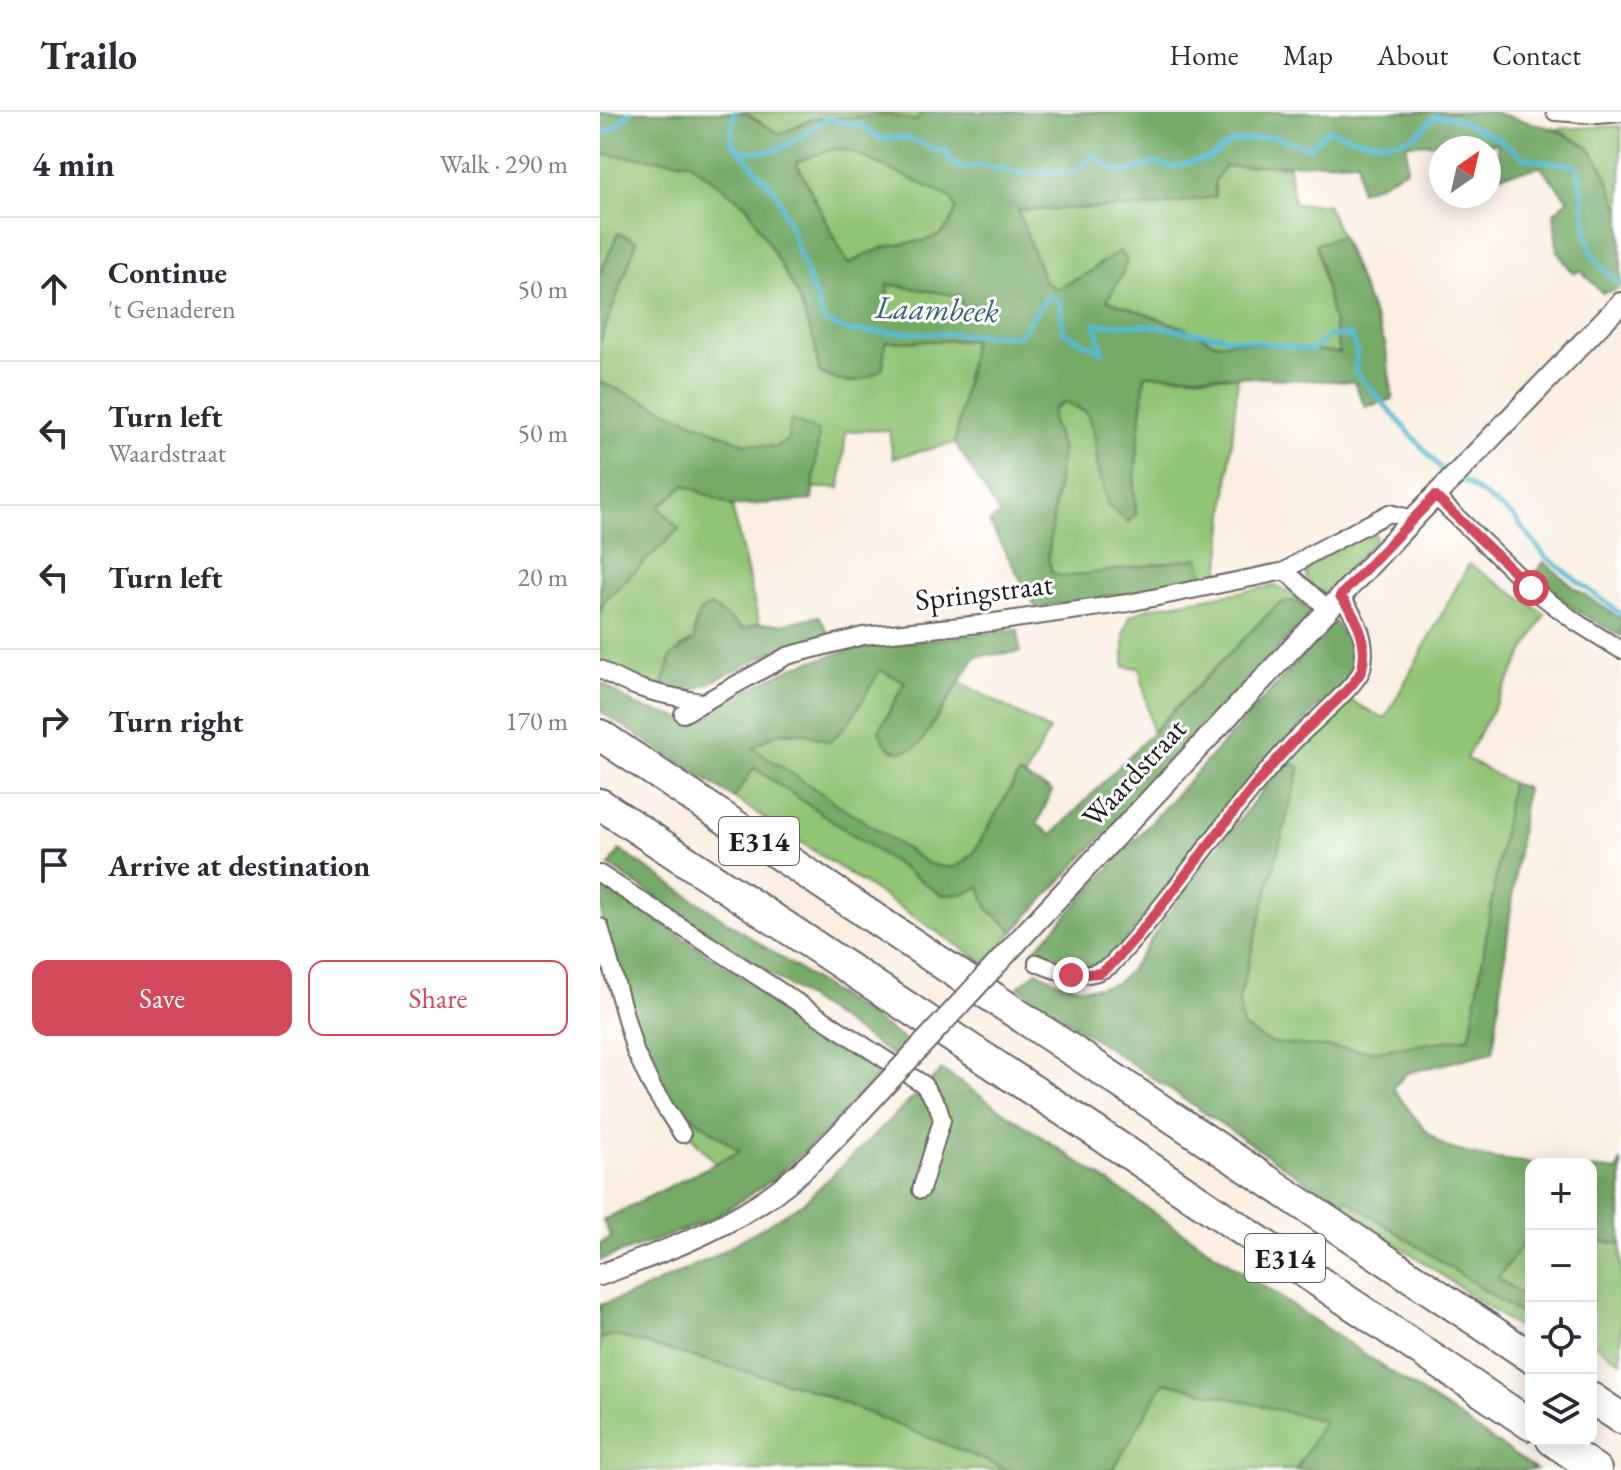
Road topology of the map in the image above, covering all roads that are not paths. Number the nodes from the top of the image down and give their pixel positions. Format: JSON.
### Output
{"nodes":[{"id":1,"x":1555,"y":112,"type":"edge"},
{"id":2,"x":1621,"y":113,"type":"edge"},
{"id":3,"x":1621,"y":303,"type":"edge"},
{"id":4,"x":1435,"y":496,"type":"junction"},
{"id":5,"x":1413,"y":519,"type":"junction"},
{"id":6,"x":1285,"y":571,"type":"junction"},
{"id":7,"x":1334,"y":602,"type":"junction"},
{"id":8,"x":1621,"y":650,"type":"edge"},
{"id":9,"x":600,"y":669,"type":"edge"},
{"id":10,"x":701,"y":702,"type":"junction"},
{"id":11,"x":683,"y":714,"type":"dead end"},
{"id":12,"x":600,"y":735,"type":"edge"},
{"id":13,"x":600,"y":804,"type":"edge"},
{"id":14,"x":600,"y":874,"type":"edge"},
{"id":15,"x":600,"y":927,"type":"edge"},
{"id":16,"x":1037,"y":963,"type":"dead end"},
{"id":17,"x":682,"y":1134,"type":"dead end"},
{"id":18,"x":921,"y":1190,"type":"dead end"},
{"id":19,"x":600,"y":1275,"type":"edge"},
{"id":20,"x":1525,"y":1353,"type":"edge"},
{"id":21,"x":1597,"y":1402,"type":"edge"},
{"id":22,"x":1621,"y":1418,"type":"edge"},
{"id":23,"x":1525,"y":1421,"type":"edge"},
{"id":24,"x":1561,"y":1446,"type":"edge"},
{"id":25,"x":1596,"y":1470,"type":"edge"}],
"edges":[{"from":1,"to":2,"type":"street"},
{"from":3,"to":4,"type":"street"},
{"from":4,"to":5,"type":"street"},
{"from":4,"to":8,"type":"street"},
{"from":5,"to":6,"type":"street","name":"Springstraat"},
{"from":5,"to":7,"type":"street","name":"Waardstraat"},
{"from":6,"to":7,"type":"street"},
{"from":6,"to":10,"type":"street","name":"Springstraat"},
{"from":7,"to":16,"type":"street"},
{"from":7,"to":19,"type":"street","name":"Waardstraat","bridge":true},
{"from":9,"to":10,"type":"street"},
{"from":10,"to":11,"type":"street","name":"Springstraat"},
{"from":12,"to":20,"type":"highway","number":"E314"},
{"from":13,"to":23,"type":"highway","number":"E314"},
{"from":14,"to":18,"type":"street"},
{"from":15,"to":17,"type":"street"},
{"from":21,"to":22,"type":"highway"},
{"from":24,"to":25,"type":"highway"}]}
